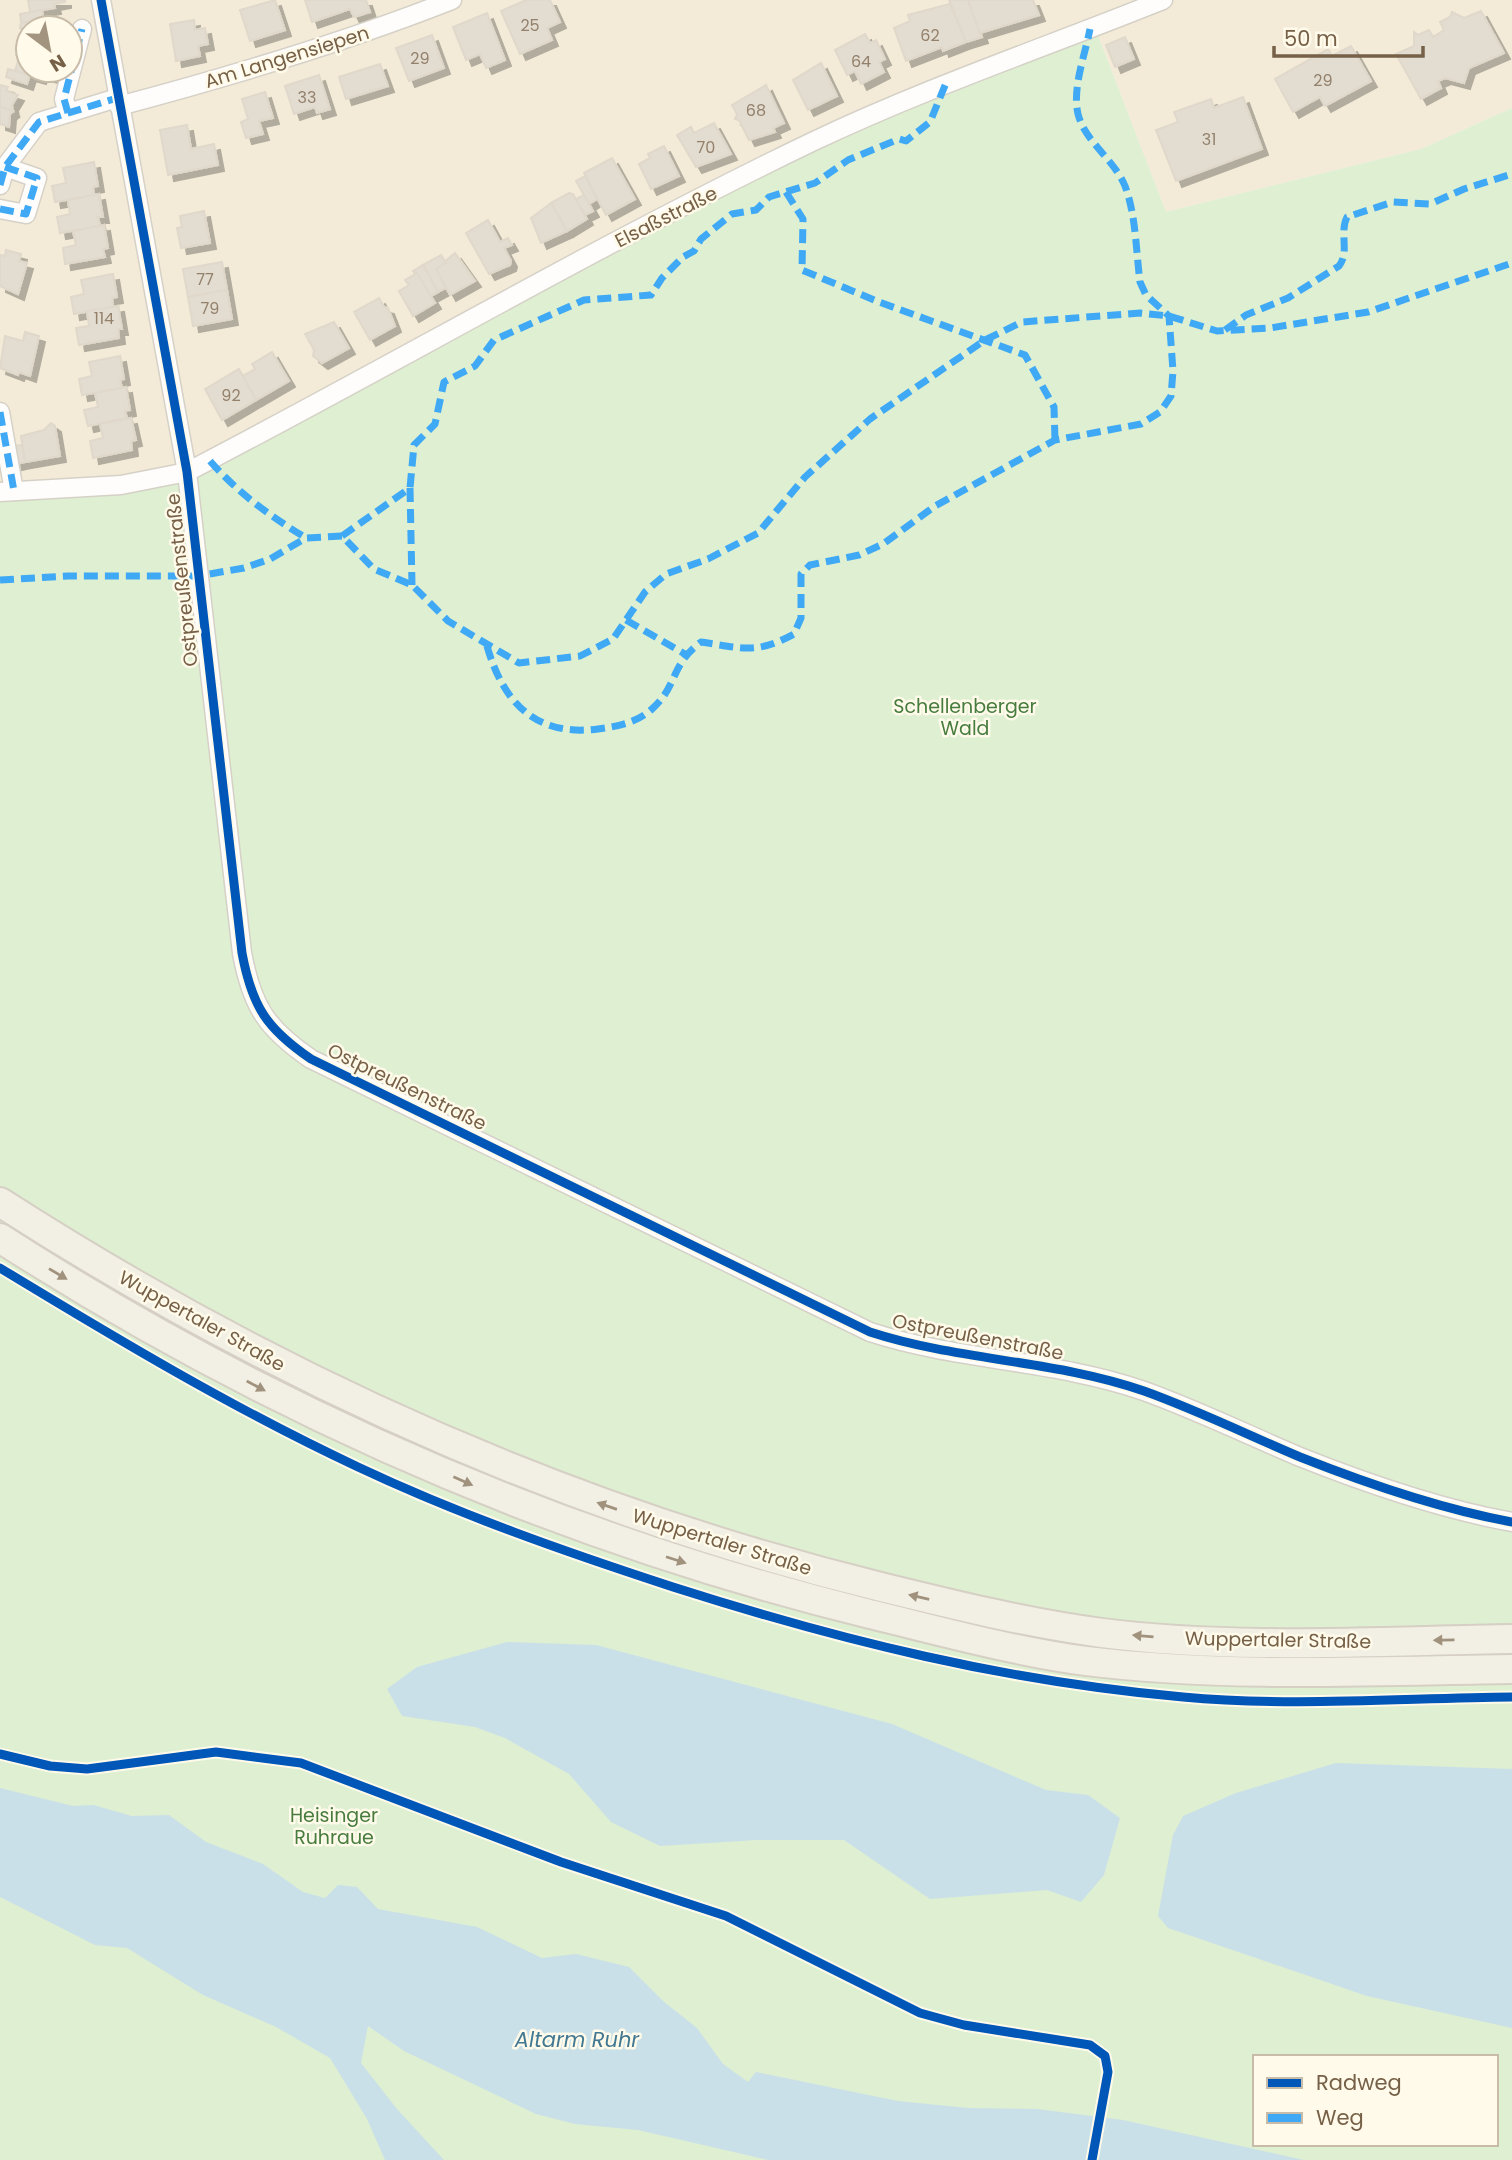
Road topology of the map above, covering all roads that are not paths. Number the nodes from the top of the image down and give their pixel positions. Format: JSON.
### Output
{"nodes":[{"id":1,"x":101,"y":0,"type":"edge"},
{"id":2,"x":452,"y":0,"type":"edge"},
{"id":3,"x":1163,"y":0,"type":"edge"},
{"id":4,"x":1121,"y":8,"type":"edge"},
{"id":5,"x":68,"y":84,"type":"edge"},
{"id":6,"x":118,"y":102,"type":"junction"},
{"id":7,"x":68,"y":113,"type":"junction"},
{"id":8,"x":5,"y":167,"type":"junction"},
{"id":9,"x":0,"y":185,"type":"edge"},
{"id":10,"x":0,"y":209,"type":"edge"},
{"id":11,"x":0,"y":412,"type":"edge"},
{"id":12,"x":187,"y":472,"type":"junction"},
{"id":13,"x":7,"y":492,"type":"edge"},
{"id":14,"x":0,"y":1202,"type":"edge"},
{"id":15,"x":0,"y":1238,"type":"edge"},
{"id":16,"x":1512,"y":1522,"type":"edge"},
{"id":17,"x":1512,"y":1639,"type":"edge"},
{"id":18,"x":1512,"y":1669,"type":"edge"}],
"edges":[{"from":1,"to":6,"type":"street","name":"Ostpreußenstraße"},
{"from":2,"to":6,"type":"street","name":"Am Langensiepen"},
{"from":3,"to":4,"type":"street","name":"Elsaßstraße"},
{"from":4,"to":12,"type":"street","name":"Elsaßstraße"},
{"from":5,"to":7,"type":"street"},
{"from":6,"to":7,"type":"street"},
{"from":6,"to":12,"type":"street","name":"Ostpreußenstraße"},
{"from":7,"to":8,"type":"street"},
{"from":8,"to":9,"type":"street"},
{"from":8,"to":10,"type":"street"},
{"from":11,"to":13,"type":"street"},
{"from":12,"to":13,"type":"street","name":"Elsaßstraße"},
{"from":12,"to":16,"type":"street","name":"Ostpreußenstraße"},
{"from":17,"to":14,"type":"main road","name":"Wuppertaler Straße","one_way":true},
{"from":15,"to":18,"type":"main road","name":"Wuppertaler Straße","one_way":true}]}
